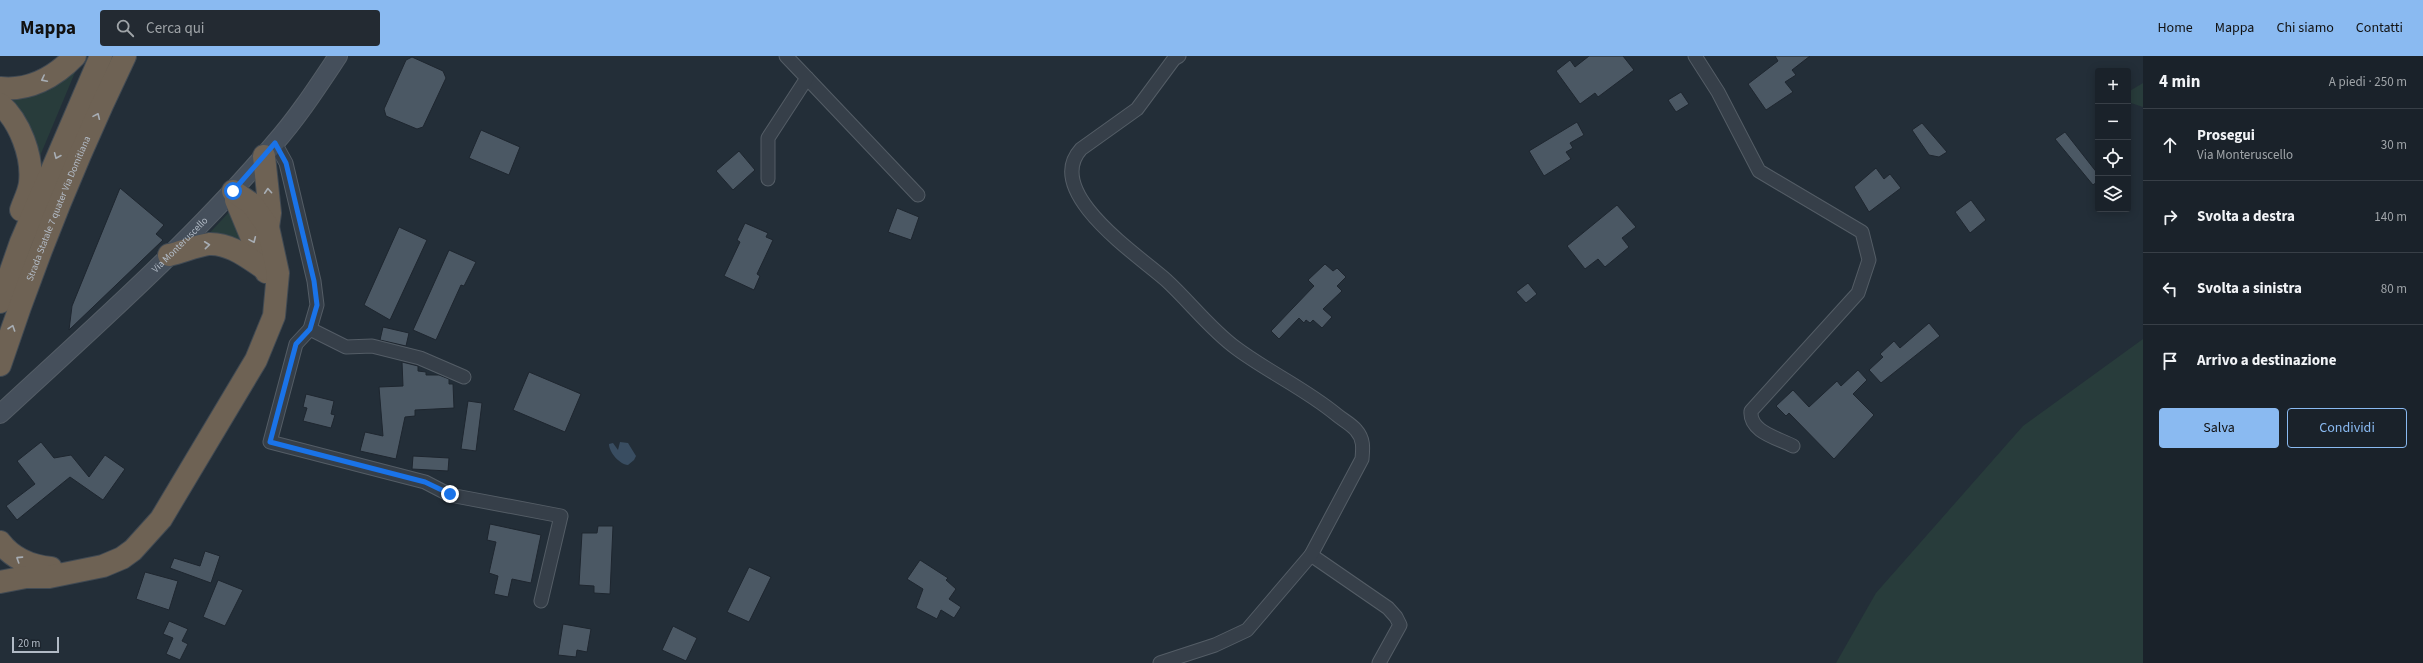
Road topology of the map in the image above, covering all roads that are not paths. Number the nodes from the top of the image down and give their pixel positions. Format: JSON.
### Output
{"nodes":[{"id":1,"x":75,"y":56,"type":"edge"},
{"id":2,"x":101,"y":56,"type":"edge"},
{"id":3,"x":125,"y":56,"type":"edge"},
{"id":4,"x":338,"y":56,"type":"edge"},
{"id":5,"x":786,"y":56,"type":"edge"},
{"id":6,"x":1179,"y":56,"type":"edge"},
{"id":7,"x":1695,"y":56,"type":"edge"},
{"id":8,"x":807,"y":78,"type":"junction"},
{"id":9,"x":0,"y":88,"type":"edge"},
{"id":10,"x":0,"y":104,"type":"edge"},
{"id":11,"x":270,"y":149,"type":"junction"},
{"id":12,"x":768,"y":179,"type":"dead end"},
{"id":13,"x":233,"y":191,"type":"junction"},
{"id":14,"x":918,"y":195,"type":"dead end"},
{"id":15,"x":268,"y":227,"type":"junction"},
{"id":16,"x":21,"y":242,"type":"junction"},
{"id":17,"x":169,"y":255,"type":"junction"},
{"id":18,"x":265,"y":269,"type":"junction"},
{"id":19,"x":275,"y":289,"type":"junction"},
{"id":20,"x":0,"y":302,"type":"edge"},
{"id":21,"x":310,"y":329,"type":"junction"},
{"id":22,"x":0,"y":365,"type":"edge"},
{"id":23,"x":464,"y":377,"type":"dead end"},
{"id":24,"x":0,"y":414,"type":"edge"},
{"id":25,"x":1793,"y":446,"type":"dead end"},
{"id":26,"x":0,"y":542,"type":"edge"},
{"id":27,"x":1311,"y":555,"type":"junction"},
{"id":28,"x":69,"y":573,"type":"junction"},
{"id":29,"x":0,"y":582,"type":"edge"},
{"id":30,"x":541,"y":601,"type":"dead end"},
{"id":31,"x":1160,"y":663,"type":"edge"},
{"id":32,"x":1379,"y":663,"type":"edge"}],
"edges":[{"from":1,"to":9,"type":"highway","one_way":true},
{"from":2,"to":16,"type":"highway","one_way":true},
{"from":22,"to":3,"type":"highway","name":"Strada Statale 7 quater Via Domitiana","one_way":true},
{"from":4,"to":11,"type":"street","name":"Via Monteruscello"},
{"from":5,"to":8,"type":"street"},
{"from":6,"to":27,"type":"street"},
{"from":7,"to":25,"type":"street"},
{"from":8,"to":12,"type":"street"},
{"from":8,"to":14,"type":"street"},
{"from":10,"to":16,"type":"highway"},
{"from":11,"to":13,"type":"street","name":"Via Monteruscello"},
{"from":15,"to":11,"type":"highway","one_way":true},
{"from":11,"to":21,"type":"street"},
{"from":13,"to":15,"type":"highway"},
{"from":13,"to":17,"type":"street","name":"Via Monteruscello"},
{"from":13,"to":18,"type":"highway","one_way":true},
{"from":15,"to":19,"type":"highway"},
{"from":16,"to":20,"type":"highway"},
{"from":17,"to":18,"type":"highway","one_way":true},
{"from":17,"to":24,"type":"street","name":"Via Monteruscello"},
{"from":18,"to":19,"type":"highway"},
{"from":19,"to":28,"type":"highway"},
{"from":21,"to":23,"type":"street"},
{"from":21,"to":30,"type":"street"},
{"from":28,"to":26,"type":"highway","one_way":true},
{"from":27,"to":31,"type":"street"},
{"from":27,"to":32,"type":"street"},
{"from":28,"to":29,"type":"highway"}]}
